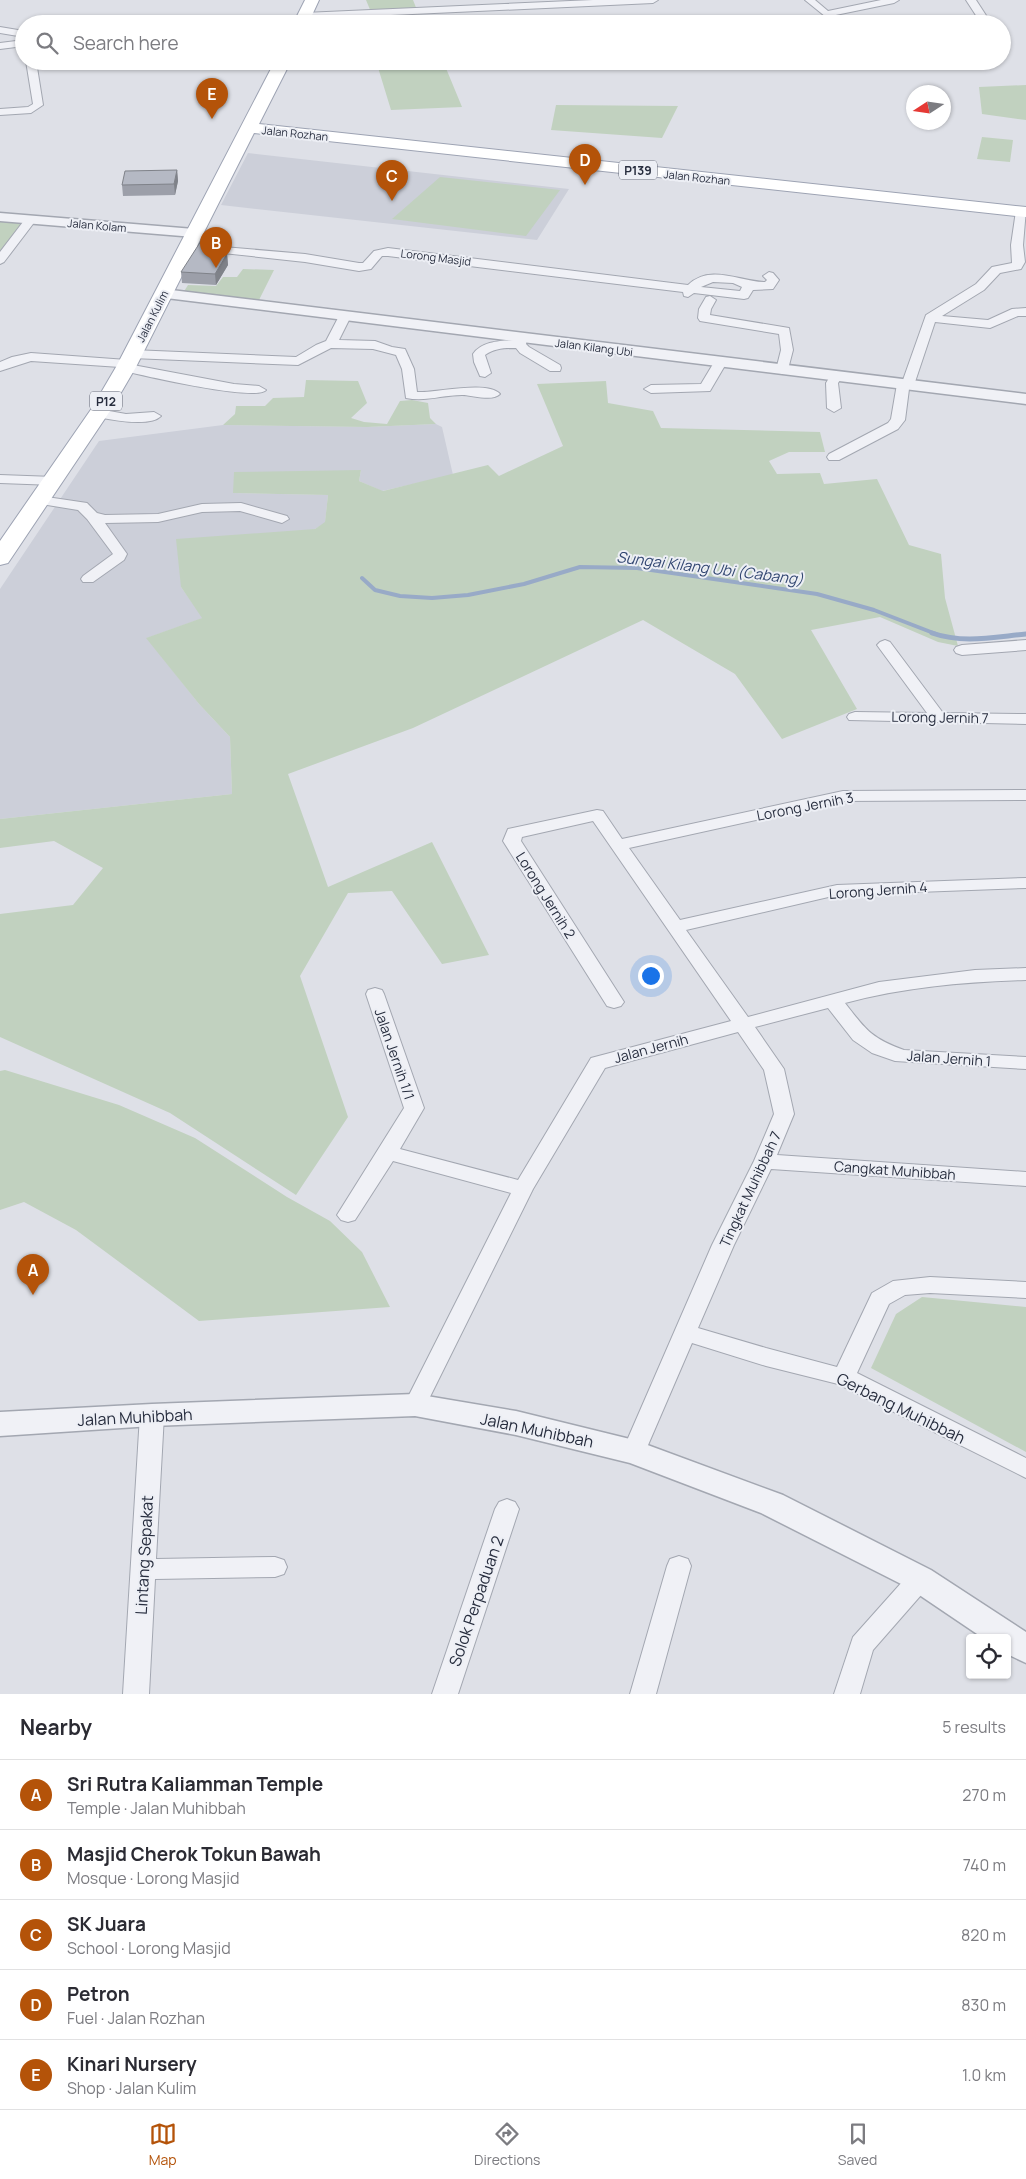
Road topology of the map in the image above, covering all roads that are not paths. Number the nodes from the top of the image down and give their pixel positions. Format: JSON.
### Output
{"nodes":[{"id":1,"x":312,"y":0,"type":"edge"},
{"id":2,"x":653,"y":0,"type":"edge"},
{"id":3,"x":810,"y":0,"type":"edge"},
{"id":4,"x":894,"y":0,"type":"edge"},
{"id":5,"x":971,"y":0,"type":"edge"},
{"id":6,"x":304,"y":15,"type":"edge"},
{"id":7,"x":390,"y":15,"type":"edge"},
{"id":8,"x":981,"y":15,"type":"edge"},
{"id":9,"x":0,"y":30,"type":"edge"},
{"id":10,"x":15,"y":35,"type":"edge"},
{"id":11,"x":15,"y":40,"type":"edge"},
{"id":12,"x":0,"y":46,"type":"edge"},
{"id":13,"x":32,"y":70,"type":"edge"},
{"id":14,"x":278,"y":70,"type":"edge"},
{"id":15,"x":0,"y":112,"type":"edge"},
{"id":16,"x":253,"y":121,"type":"junction"},
{"id":17,"x":289,"y":133,"type":"junction"},
{"id":18,"x":240,"y":146,"type":"junction"},
{"id":19,"x":1024,"y":211,"type":"edge"},
{"id":20,"x":0,"y":217,"type":"edge"},
{"id":21,"x":30,"y":220,"type":"junction"},
{"id":22,"x":190,"y":240,"type":"junction"},
{"id":23,"x":0,"y":260,"type":"edge"},
{"id":24,"x":769,"y":276,"type":"dead end"},
{"id":25,"x":690,"y":289,"type":"junction"},
{"id":26,"x":163,"y":294,"type":"junction"},
{"id":27,"x":710,"y":300,"type":"junction"},
{"id":28,"x":728,"y":302,"type":"dead end"},
{"id":29,"x":1026,"y":312,"type":"edge"},
{"id":30,"x":345,"y":316,"type":"junction"},
{"id":31,"x":930,"y":318,"type":"junction"},
{"id":32,"x":520,"y":341,"type":"junction"},
{"id":33,"x":331,"y":344,"type":"junction"},
{"id":34,"x":128,"y":362,"type":"junction"},
{"id":35,"x":721,"y":362,"type":"junction"},
{"id":36,"x":0,"y":367,"type":"edge"},
{"id":37,"x":555,"y":368,"type":"dead end"},
{"id":38,"x":782,"y":370,"type":"junction"},
{"id":39,"x":485,"y":373,"type":"dead end"},
{"id":40,"x":837,"y":376,"type":"junction"},
{"id":41,"x":906,"y":384,"type":"junction"},
{"id":42,"x":651,"y":389,"type":"dead end"},
{"id":43,"x":259,"y":390,"type":"dead end"},
{"id":44,"x":493,"y":394,"type":"dead end"},
{"id":45,"x":1026,"y":399,"type":"edge"},
{"id":46,"x":834,"y":408,"type":"dead end"},
{"id":47,"x":98,"y":413,"type":"junction"},
{"id":48,"x":154,"y":416,"type":"dead end"},
{"id":49,"x":834,"y":457,"type":"dead end"},
{"id":50,"x":0,"y":479,"type":"edge"},
{"id":51,"x":54,"y":481,"type":"junction"},
{"id":52,"x":40,"y":500,"type":"junction"},
{"id":53,"x":92,"y":516,"type":"junction"},
{"id":54,"x":282,"y":519,"type":"dead end"},
{"id":55,"x":0,"y":558,"type":"edge"},
{"id":56,"x":88,"y":579,"type":"dead end"},
{"id":57,"x":885,"y":645,"type":"dead end"},
{"id":58,"x":1026,"y":645,"type":"edge"},
{"id":59,"x":962,"y":650,"type":"dead end"},
{"id":60,"x":854,"y":716,"type":"dead end"},
{"id":61,"x":937,"y":716,"type":"junction"},
{"id":62,"x":1026,"y":721,"type":"edge"},
{"id":63,"x":1026,"y":795,"type":"edge"},
{"id":64,"x":597,"y":815,"type":"joint"},
{"id":65,"x":618,"y":845,"type":"junction"},
{"id":66,"x":1026,"y":883,"type":"edge"},
{"id":67,"x":674,"y":927,"type":"junction"},
{"id":68,"x":1026,"y":974,"type":"edge"},
{"id":69,"x":375,"y":994,"type":"dead end"},
{"id":70,"x":833,"y":1001,"type":"junction"},
{"id":71,"x":614,"y":1002,"type":"dead end"},
{"id":72,"x":742,"y":1024,"type":"junction"},
{"id":73,"x":1026,"y":1063,"type":"edge"},
{"id":74,"x":388,"y":1153,"type":"junction"},
{"id":75,"x":764,"y":1162,"type":"junction"},
{"id":76,"x":1026,"y":1179,"type":"edge"},
{"id":77,"x":524,"y":1189,"type":"junction"},
{"id":78,"x":348,"y":1215,"type":"dead end"},
{"id":79,"x":1026,"y":1290,"type":"edge"},
{"id":80,"x":685,"y":1332,"type":"junction"},
{"id":81,"x":844,"y":1377,"type":"junction"},
{"id":82,"x":415,"y":1405,"type":"junction"},
{"id":83,"x":152,"y":1416,"type":"junction"},
{"id":84,"x":0,"y":1424,"type":"edge"},
{"id":85,"x":634,"y":1452,"type":"junction"},
{"id":86,"x":1026,"y":1469,"type":"edge"},
{"id":87,"x":507,"y":1509,"type":"dead end"},
{"id":88,"x":679,"y":1566,"type":"dead end"},
{"id":89,"x":274,"y":1567,"type":"dead end"},
{"id":90,"x":143,"y":1569,"type":"junction"},
{"id":91,"x":920,"y":1579,"type":"junction"},
{"id":92,"x":1026,"y":1649,"type":"edge"},
{"id":93,"x":136,"y":1694,"type":"edge"},
{"id":94,"x":445,"y":1694,"type":"edge"},
{"id":95,"x":643,"y":1694,"type":"edge"},
{"id":96,"x":847,"y":1694,"type":"edge"}],
"edges":[{"from":1,"to":6,"type":"main road"},
{"from":2,"to":7,"type":"street"},
{"from":3,"to":4,"type":"street"},
{"from":5,"to":8,"type":"street"},
{"from":9,"to":10,"type":"street"},
{"from":11,"to":12,"type":"street"},
{"from":13,"to":15,"type":"street"},
{"from":14,"to":16,"type":"main road","name":"Jalan Kulim","number":"P12"},
{"from":16,"to":17,"type":"main road","name":"Jalan Rozhan","number":"P139"},
{"from":16,"to":18,"type":"main road","name":"Jalan Kulim","number":"P12"},
{"from":17,"to":18,"type":"main road"},
{"from":17,"to":19,"type":"main road","name":"Jalan Rozhan","number":"P139"},
{"from":18,"to":22,"type":"main road","name":"Jalan Kulim","number":"P12"},
{"from":19,"to":31,"type":"street"},
{"from":20,"to":21,"type":"street","name":"Jalan Kolam"},
{"from":21,"to":22,"type":"street","name":"Jalan Kolam"},
{"from":21,"to":23,"type":"street"},
{"from":22,"to":25,"type":"street","name":"Lorong Masjid"},
{"from":22,"to":26,"type":"main road","name":"Jalan Kulim","number":"P12"},
{"from":24,"to":25,"type":"street","name":"Lorong Masjid"},
{"from":25,"to":27,"type":"street"},
{"from":26,"to":30,"type":"street","name":"Jalan Kilang Ubi"},
{"from":26,"to":34,"type":"main road","name":"Jalan Kulim","number":"P12"},
{"from":27,"to":28,"type":"street"},
{"from":27,"to":38,"type":"street"},
{"from":29,"to":31,"type":"street"},
{"from":30,"to":32,"type":"street","name":"Jalan Kilang Ubi"},
{"from":30,"to":33,"type":"street"},
{"from":31,"to":41,"type":"street"},
{"from":32,"to":35,"type":"street","name":"Jalan Kilang Ubi"},
{"from":32,"to":37,"type":"street"},
{"from":32,"to":39,"type":"street"},
{"from":33,"to":34,"type":"street"},
{"from":33,"to":44,"type":"street"},
{"from":34,"to":36,"type":"street"},
{"from":34,"to":43,"type":"street"},
{"from":34,"to":47,"type":"main road","name":"Jalan Kulim","number":"P12"},
{"from":35,"to":38,"type":"street","name":"Jalan Kilang Ubi"},
{"from":35,"to":42,"type":"street"},
{"from":38,"to":40,"type":"street","name":"Jalan Kilang Ubi"},
{"from":40,"to":41,"type":"street","name":"Jalan Kilang Ubi"},
{"from":40,"to":46,"type":"street"},
{"from":41,"to":45,"type":"street","name":"Jalan Kilang Ubi"},
{"from":41,"to":49,"type":"street"},
{"from":47,"to":48,"type":"street"},
{"from":47,"to":51,"type":"main road","name":"Jalan Kulim","number":"P12"},
{"from":50,"to":51,"type":"street"},
{"from":51,"to":52,"type":"main road","name":"Jalan Kulim","number":"P12"},
{"from":52,"to":53,"type":"street"},
{"from":52,"to":55,"type":"main road","name":"Jalan Kulim","number":"P12"},
{"from":53,"to":54,"type":"street"},
{"from":53,"to":56,"type":"street"},
{"from":57,"to":61,"type":"street"},
{"from":58,"to":59,"type":"street"},
{"from":60,"to":61,"type":"street","name":"Lorong Jernih 7"},
{"from":61,"to":62,"type":"street","name":"Lorong Jernih 7"},
{"from":63,"to":65,"type":"street","name":"Lorong Jernih 3"},
{"from":64,"to":65,"type":"street","name":"Tingkat Muhibbah 7"},
{"from":64,"to":71,"type":"street","name":"Lorong Jernih 2"},
{"from":65,"to":67,"type":"street","name":"Tingkat Muhibbah 7"},
{"from":66,"to":67,"type":"street","name":"Lorong Jernih 4"},
{"from":67,"to":72,"type":"street","name":"Tingkat Muhibbah 7"},
{"from":68,"to":70,"type":"street","name":"Jalan Jernih"},
{"from":69,"to":74,"type":"street","name":"Jalan Jernih 1/1"},
{"from":70,"to":72,"type":"street","name":"Jalan Jernih"},
{"from":70,"to":73,"type":"street","name":"Jalan Jernih 1"},
{"from":72,"to":75,"type":"street","name":"Tingkat Muhibbah 7"},
{"from":72,"to":77,"type":"street","name":"Jalan Jernih"},
{"from":74,"to":77,"type":"street"},
{"from":74,"to":78,"type":"street","name":"Jalan Jernih 1/1"},
{"from":75,"to":76,"type":"street","name":"Cangkat Muhibbah"},
{"from":75,"to":80,"type":"street","name":"Tingkat Muhibbah 7"},
{"from":77,"to":82,"type":"street","name":"Jalan Jernih"},
{"from":79,"to":81,"type":"street"},
{"from":80,"to":81,"type":"street","name":"Gerbang Muhibbah"},
{"from":80,"to":85,"type":"street","name":"Tingkat Muhibbah 7"},
{"from":81,"to":86,"type":"street","name":"Gerbang Muhibbah"},
{"from":82,"to":83,"type":"street","name":"Jalan Muhibbah"},
{"from":82,"to":85,"type":"street","name":"Jalan Muhibbah"},
{"from":83,"to":84,"type":"street","name":"Jalan Muhibbah"},
{"from":83,"to":90,"type":"street","name":"Lintang Sepakat"},
{"from":85,"to":91,"type":"street","name":"Jalan Muhibbah"},
{"from":87,"to":94,"type":"street","name":"Solok Perpaduan 2"},
{"from":88,"to":95,"type":"street"},
{"from":89,"to":90,"type":"street"},
{"from":90,"to":93,"type":"street","name":"Lintang Sepakat"},
{"from":91,"to":92,"type":"street","name":"Jalan Muhibbah"},
{"from":91,"to":96,"type":"street"}]}
